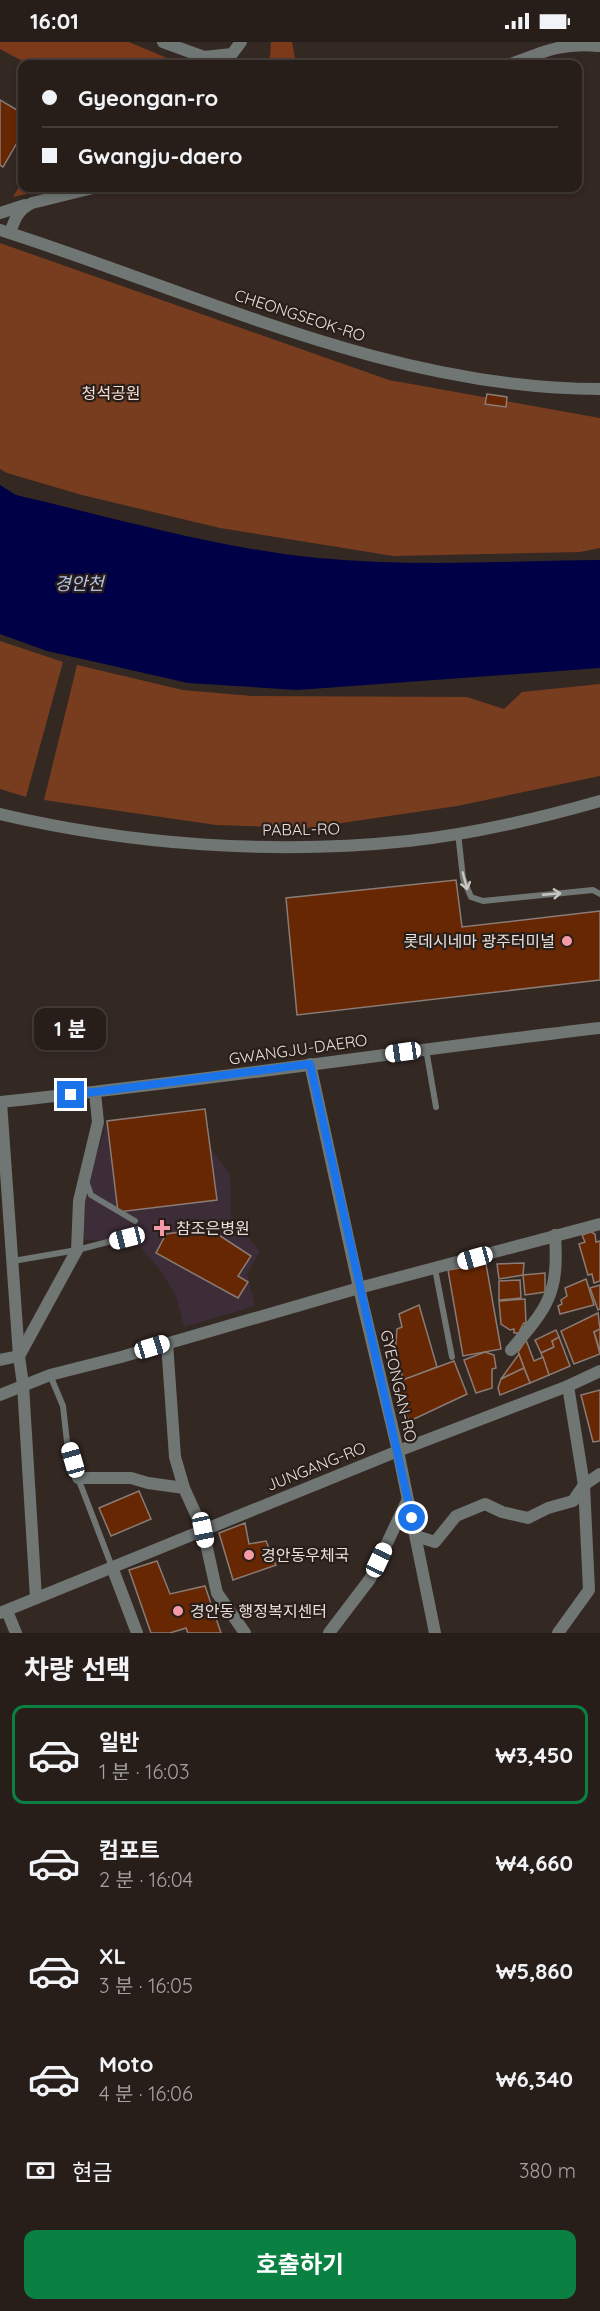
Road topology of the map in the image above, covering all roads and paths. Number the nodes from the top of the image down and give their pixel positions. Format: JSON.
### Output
{"nodes":[{"id":1,"x":163,"y":42,"type":"edge"},
{"id":2,"x":241,"y":42,"type":"edge"},
{"id":3,"x":598,"y":48,"type":"edge"},
{"id":4,"x":522,"y":60,"type":"edge"},
{"id":5,"x":77,"y":192,"type":"edge"},
{"id":6,"x":32,"y":203,"type":"junction"},
{"id":7,"x":0,"y":213,"type":"edge"},
{"id":8,"x":5,"y":232,"type":"edge"},
{"id":9,"x":600,"y":389,"type":"edge"},
{"id":10,"x":600,"y":801,"type":"edge"},
{"id":11,"x":0,"y":814,"type":"edge"},
{"id":12,"x":458,"y":833,"type":"junction"},
{"id":13,"x":600,"y":894,"type":"edge"},
{"id":14,"x":600,"y":1028,"type":"edge"},
{"id":15,"x":426,"y":1048,"type":"junction"},
{"id":16,"x":310,"y":1064,"type":"junction"},
{"id":17,"x":95,"y":1093,"type":"junction"},
{"id":18,"x":0,"y":1102,"type":"edge"},
{"id":19,"x":436,"y":1107,"type":"dead end"},
{"id":20,"x":84,"y":1171,"type":"junction"},
{"id":21,"x":135,"y":1221,"type":"dead end"},
{"id":22,"x":600,"y":1224,"type":"edge"},
{"id":23,"x":555,"y":1236,"type":"junction"},
{"id":24,"x":127,"y":1238,"type":"dead end"},
{"id":25,"x":77,"y":1250,"type":"junction"},
{"id":26,"x":14,"y":1261,"type":"junction"},
{"id":27,"x":435,"y":1269,"type":"junction"},
{"id":28,"x":359,"y":1288,"type":"junction"},
{"id":29,"x":167,"y":1343,"type":"junction"},
{"id":30,"x":512,"y":1350,"type":"dead end"},
{"id":31,"x":20,"y":1356,"type":"junction"},
{"id":32,"x":452,"y":1357,"type":"dead end"},
{"id":33,"x":0,"y":1360,"type":"edge"},
{"id":34,"x":600,"y":1371,"type":"edge"},
{"id":35,"x":50,"y":1375,"type":"junction"},
{"id":36,"x":23,"y":1385,"type":"junction"},
{"id":37,"x":568,"y":1386,"type":"junction"},
{"id":38,"x":0,"y":1395,"type":"edge"},
{"id":39,"x":398,"y":1451,"type":"junction"},
{"id":40,"x":600,"y":1474,"type":"edge"},
{"id":41,"x":78,"y":1478,"type":"junction"},
{"id":42,"x":584,"y":1485,"type":"junction"},
{"id":43,"x":184,"y":1488,"type":"junction"},
{"id":44,"x":407,"y":1501,"type":"junction"},
{"id":45,"x":203,"y":1530,"type":"junction"},
{"id":46,"x":416,"y":1536,"type":"junction"},
{"id":47,"x":112,"y":1567,"type":"junction"},
{"id":48,"x":36,"y":1598,"type":"junction"},
{"id":49,"x":4,"y":1612,"type":"edge"},
{"id":50,"x":432,"y":1631,"type":"edge"},
{"id":51,"x":16,"y":1633,"type":"edge"},
{"id":52,"x":137,"y":1633,"type":"edge"},
{"id":53,"x":245,"y":1633,"type":"edge"},
{"id":54,"x":329,"y":1633,"type":"edge"},
{"id":55,"x":558,"y":1633,"type":"edge"}],
"edges":[{"from":1,"to":2,"type":"street"},
{"from":3,"to":4,"type":"street"},
{"from":5,"to":6,"type":"street"},
{"from":6,"to":7,"type":"street"},
{"from":6,"to":8,"type":"street"},
{"from":8,"to":9,"type":"street","name":"CHEONGSEOK-RO"},
{"from":10,"to":12,"type":"street","name":"PABAL-RO"},
{"from":11,"to":12,"type":"street","name":"PABAL-RO"},
{"from":12,"to":13,"type":"lane","one_way":true},
{"from":14,"to":15,"type":"street","name":"GWANGJU-DAERO"},
{"from":15,"to":16,"type":"street","name":"GWANGJU-DAERO"},
{"from":15,"to":19,"type":"lane"},
{"from":16,"to":17,"type":"street","name":"GWANGJU-DAERO"},
{"from":16,"to":28,"type":"street","name":"GYEONGAN-RO"},
{"from":17,"to":18,"type":"street","name":"GWANGJU-DAERO"},
{"from":17,"to":20,"type":"street"},
{"from":18,"to":26,"type":"street"},
{"from":20,"to":21,"type":"lane"},
{"from":20,"to":25,"type":"street"},
{"from":22,"to":23,"type":"street"},
{"from":23,"to":27,"type":"street"},
{"from":23,"to":30,"type":"street"},
{"from":24,"to":25,"type":"lane"},
{"from":25,"to":26,"type":"lane"},
{"from":25,"to":31,"type":"street"},
{"from":26,"to":31,"type":"street"},
{"from":27,"to":28,"type":"street"},
{"from":27,"to":32,"type":"lane"},
{"from":28,"to":29,"type":"street"},
{"from":28,"to":39,"type":"street","name":"GYEONGAN-RO"},
{"from":29,"to":35,"type":"street"},
{"from":29,"to":43,"type":"street"},
{"from":31,"to":33,"type":"street"},
{"from":31,"to":36,"type":"street"},
{"from":34,"to":37,"type":"street","name":"JUNGANG-RO"},
{"from":35,"to":36,"type":"street"},
{"from":35,"to":41,"type":"lane"},
{"from":36,"to":38,"type":"street"},
{"from":36,"to":48,"type":"street"},
{"from":37,"to":39,"type":"street","name":"JUNGANG-RO"},
{"from":37,"to":42,"type":"street"},
{"from":39,"to":44,"type":"street","name":"GYEONGAN-RO"},
{"from":39,"to":45,"type":"street","name":"JUNGANG-RO"},
{"from":40,"to":42,"type":"street"},
{"from":41,"to":43,"type":"street"},
{"from":41,"to":47,"type":"lane"},
{"from":42,"to":46,"type":"street"},
{"from":42,"to":55,"type":"street"},
{"from":43,"to":45,"type":"street"},
{"from":44,"to":46,"type":"street","name":"GYEONGAN-RO"},
{"from":44,"to":54,"type":"street"},
{"from":45,"to":47,"type":"street","name":"JUNGANG-RO"},
{"from":45,"to":53,"type":"street"},
{"from":46,"to":50,"type":"street","name":"GYEONGAN-RO"},
{"from":47,"to":48,"type":"street","name":"JUNGANG-RO"},
{"from":47,"to":52,"type":"street"},
{"from":48,"to":49,"type":"street","name":"JUNGANG-RO"},
{"from":49,"to":51,"type":"street"}]}
